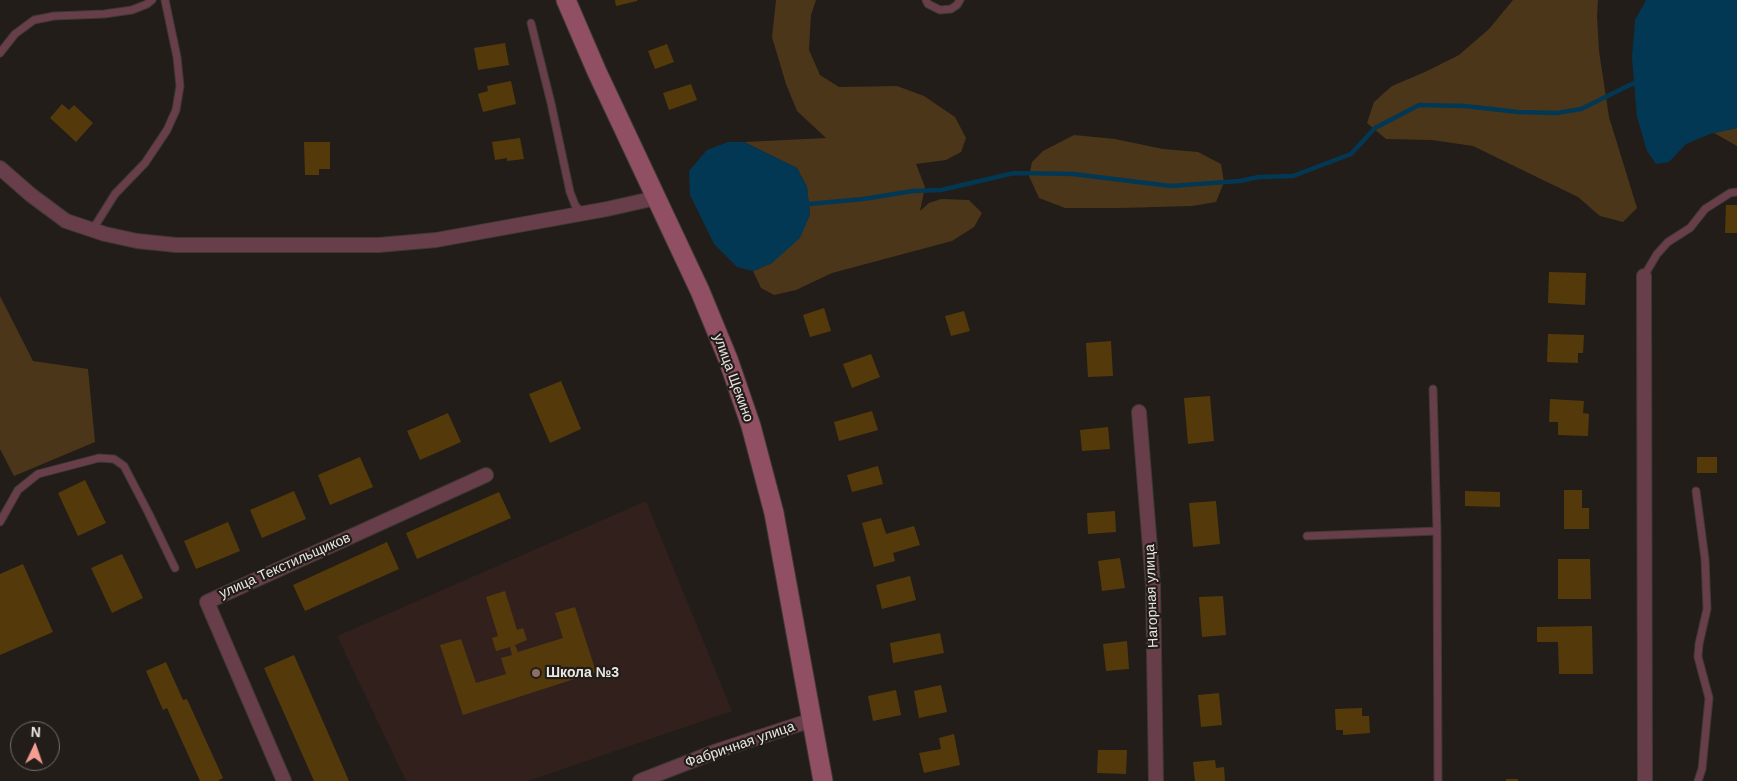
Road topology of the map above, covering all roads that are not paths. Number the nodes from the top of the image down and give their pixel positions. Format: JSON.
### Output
{"nodes":[{"id":1,"x":152,"y":0,"type":"edge"},
{"id":2,"x":165,"y":0,"type":"edge"},
{"id":3,"x":566,"y":0,"type":"edge"},
{"id":4,"x":926,"y":0,"type":"edge"},
{"id":5,"x":960,"y":0,"type":"edge"},
{"id":6,"x":531,"y":23,"type":"dead end"},
{"id":7,"x":0,"y":53,"type":"edge"},
{"id":8,"x":0,"y":168,"type":"edge"},
{"id":9,"x":1737,"y":192,"type":"edge"},
{"id":10,"x":656,"y":198,"type":"junction"},
{"id":11,"x":582,"y":213,"type":"junction"},
{"id":12,"x":93,"y":229,"type":"junction"},
{"id":13,"x":1644,"y":276,"type":"joint"},
{"id":14,"x":1433,"y":389,"type":"dead end"},
{"id":15,"x":1139,"y":412,"type":"dead end"},
{"id":16,"x":486,"y":475,"type":"dead end"},
{"id":17,"x":1696,"y":491,"type":"dead end"},
{"id":18,"x":0,"y":522,"type":"edge"},
{"id":19,"x":1437,"y":531,"type":"junction"},
{"id":20,"x":1307,"y":536,"type":"dead end"},
{"id":21,"x":175,"y":568,"type":"dead end"},
{"id":22,"x":812,"y":720,"type":"junction"},
{"id":23,"x":284,"y":781,"type":"edge"},
{"id":24,"x":640,"y":781,"type":"edge"},
{"id":25,"x":823,"y":781,"type":"edge"},
{"id":26,"x":1156,"y":781,"type":"edge"},
{"id":27,"x":1438,"y":781,"type":"edge"},
{"id":28,"x":1645,"y":781,"type":"edge"},
{"id":29,"x":1698,"y":781,"type":"edge"}],
"edges":[{"from":1,"to":7,"type":"lane"},
{"from":2,"to":12,"type":"lane"},
{"from":3,"to":10,"type":"main road","name":"улица Щекино"},
{"from":4,"to":5,"type":"lane"},
{"from":6,"to":11,"type":"lane"},
{"from":8,"to":12,"type":"street"},
{"from":9,"to":13,"type":"lane"},
{"from":10,"to":11,"type":"street"},
{"from":10,"to":22,"type":"main road","name":"улица Щекино"},
{"from":11,"to":12,"type":"street"},
{"from":13,"to":28,"type":"street"},
{"from":14,"to":19,"type":"lane"},
{"from":15,"to":26,"type":"street","name":"Нагорная улица"},
{"from":16,"to":23,"type":"street","name":"улица Текстильщиков"},
{"from":17,"to":29,"type":"lane"},
{"from":18,"to":21,"type":"lane"},
{"from":19,"to":20,"type":"lane"},
{"from":19,"to":27,"type":"lane"},
{"from":22,"to":24,"type":"street","name":"Фабричная улица"},
{"from":22,"to":25,"type":"main road","name":"улица Щекино"}]}
